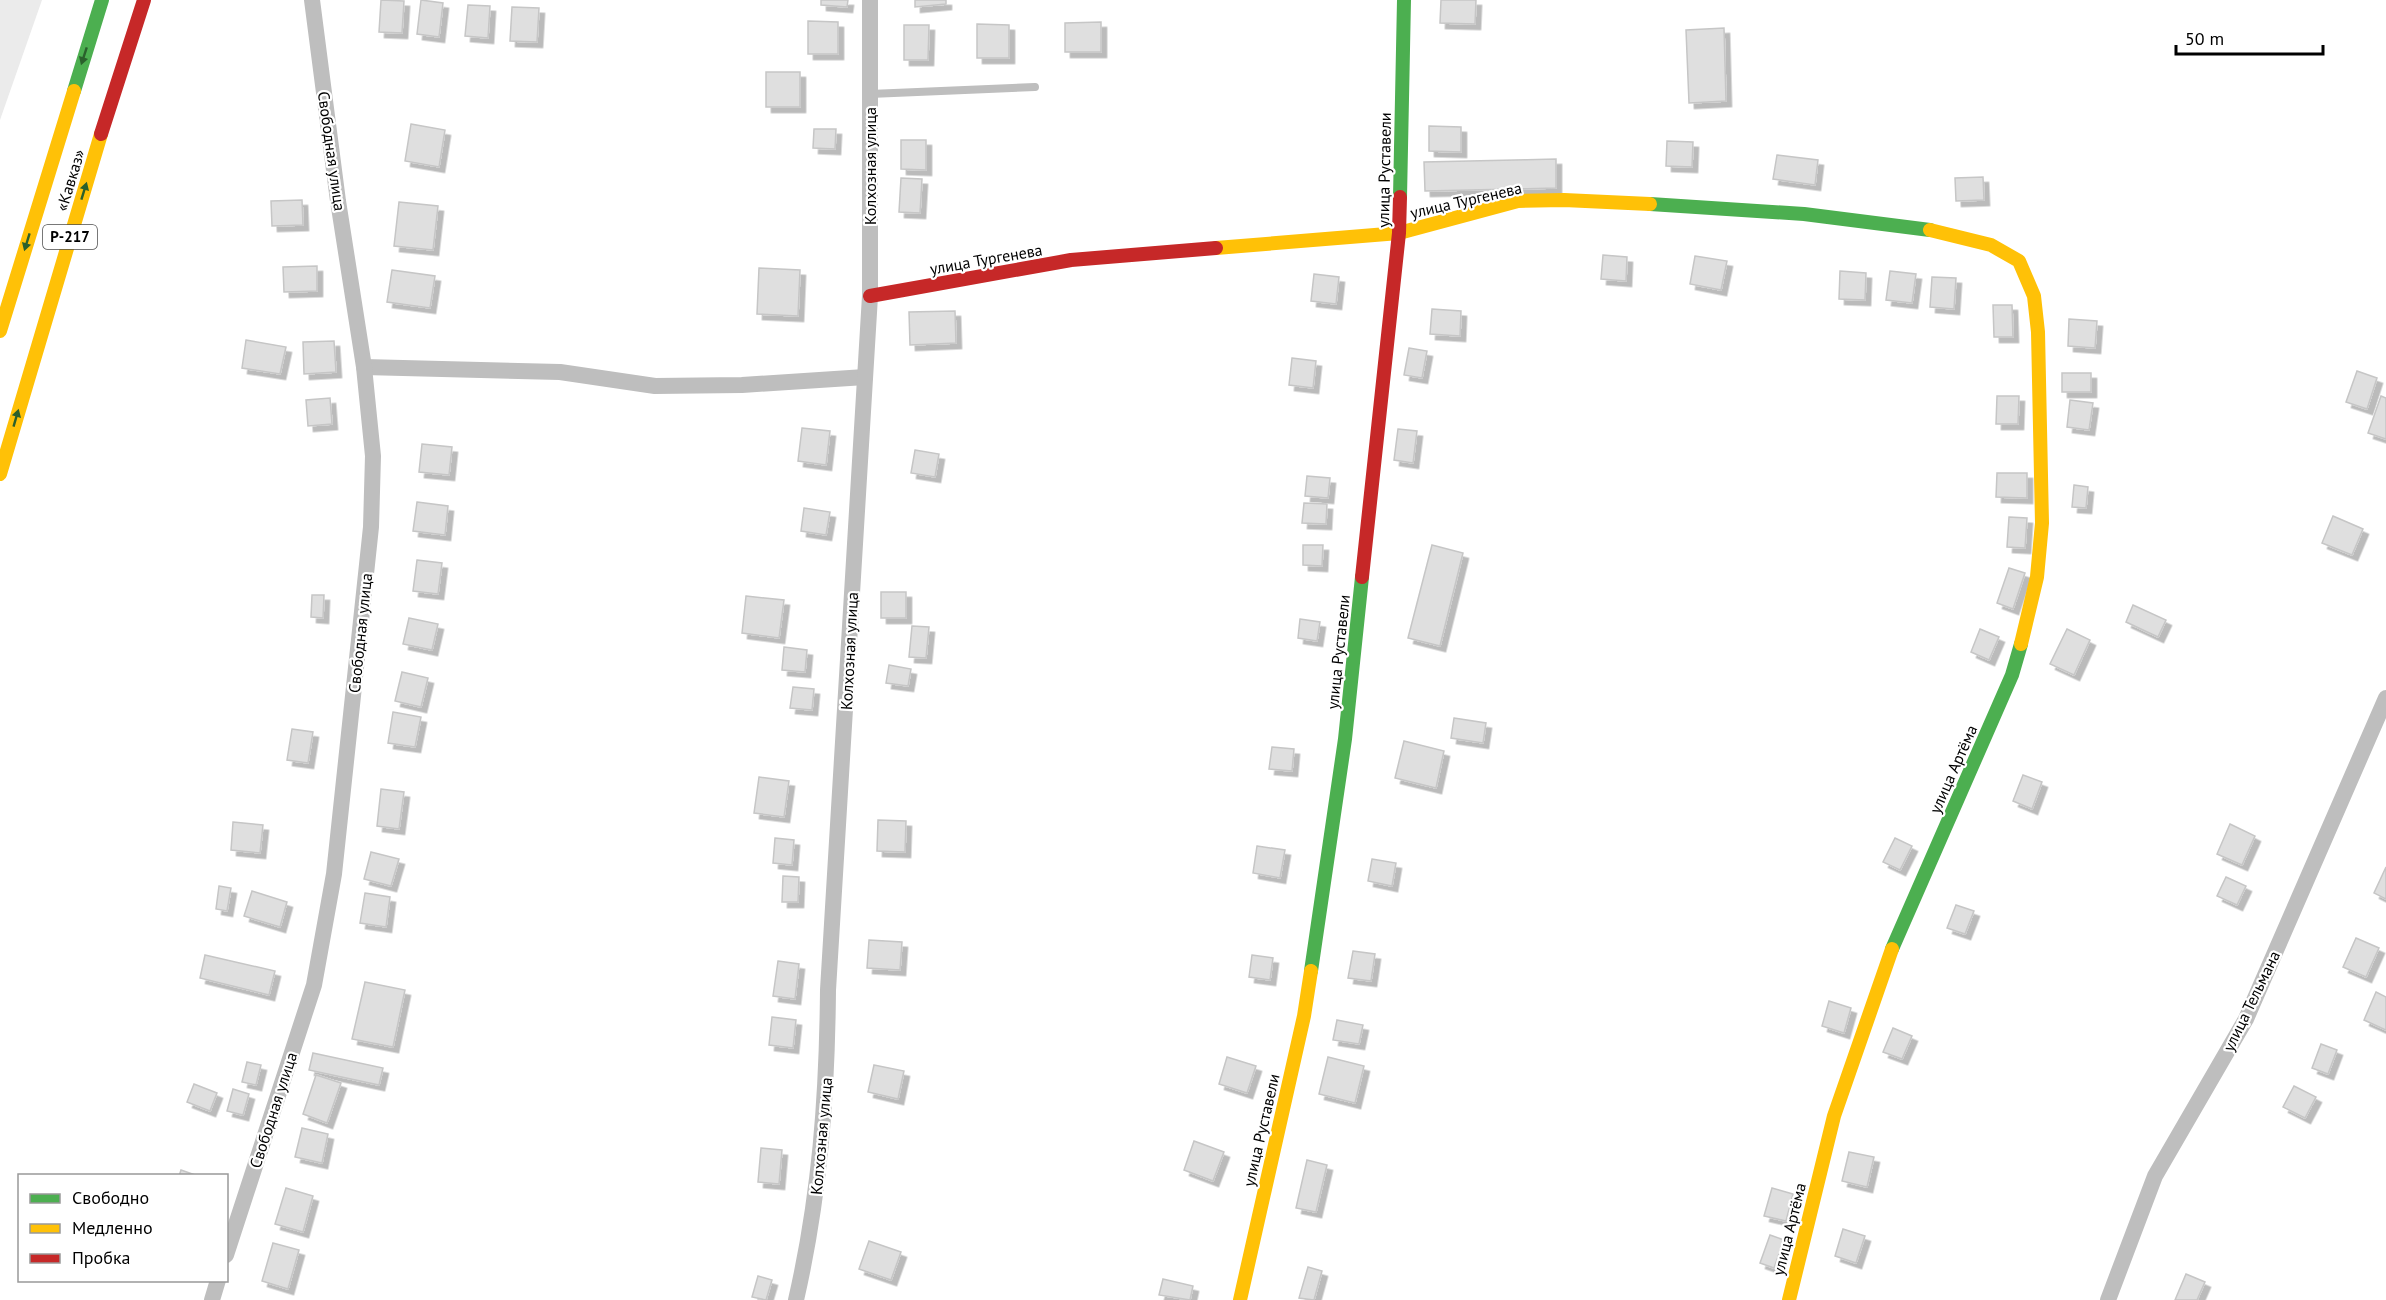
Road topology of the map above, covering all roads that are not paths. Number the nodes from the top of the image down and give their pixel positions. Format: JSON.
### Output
{"nodes":[{"id":1,"x":102,"y":0,"type":"edge"},
{"id":2,"x":144,"y":0,"type":"edge"},
{"id":3,"x":312,"y":0,"type":"edge"},
{"id":4,"x":870,"y":0,"type":"edge"},
{"id":5,"x":1404,"y":0,"type":"edge"},
{"id":6,"x":1035,"y":87,"type":"dead end"},
{"id":7,"x":870,"y":94,"type":"junction"},
{"id":8,"x":1399,"y":233,"type":"junction"},
{"id":9,"x":1998,"y":249,"type":"joint"},
{"id":10,"x":870,"y":296,"type":"junction"},
{"id":11,"x":0,"y":331,"type":"edge"},
{"id":12,"x":364,"y":368,"type":"junction"},
{"id":13,"x":865,"y":376,"type":"junction"},
{"id":14,"x":0,"y":474,"type":"edge"},
{"id":15,"x":2386,"y":698,"type":"edge"},
{"id":16,"x":228,"y":1249,"type":"edge"},
{"id":17,"x":218,"y":1282,"type":"edge"},
{"id":18,"x":212,"y":1300,"type":"edge"},
{"id":19,"x":796,"y":1300,"type":"edge"},
{"id":20,"x":1240,"y":1300,"type":"edge"},
{"id":21,"x":1789,"y":1300,"type":"edge"},
{"id":22,"x":2108,"y":1300,"type":"edge"}],
"edges":[{"from":1,"to":11,"type":"main road","name":"«Кавказ»","number":"Р-217","one_way":true},
{"from":14,"to":2,"type":"main road","name":"«Кавказ»","number":"Р-217","one_way":true},
{"from":3,"to":12,"type":"street","name":"Свободная улица"},
{"from":4,"to":7,"type":"street","name":"Колхозная улица"},
{"from":5,"to":8,"type":"main road","name":"улица Руставели"},
{"from":6,"to":7,"type":"lane"},
{"from":7,"to":10,"type":"street","name":"Колхозная улица"},
{"from":8,"to":9,"type":"main road","name":"улица Тургенева"},
{"from":8,"to":10,"type":"main road","name":"улица Тургенева"},
{"from":8,"to":20,"type":"main road","name":"улица Руставели"},
{"from":9,"to":21,"type":"main road","name":"улица Артёма"},
{"from":10,"to":13,"type":"street","name":"Колхозная улица"},
{"from":12,"to":13,"type":"street"},
{"from":12,"to":16,"type":"street","name":"Свободная улица"},
{"from":13,"to":19,"type":"street","name":"Колхозная улица"},
{"from":15,"to":22,"type":"street","name":"улица Тельмана"},
{"from":17,"to":18,"type":"street"}]}
